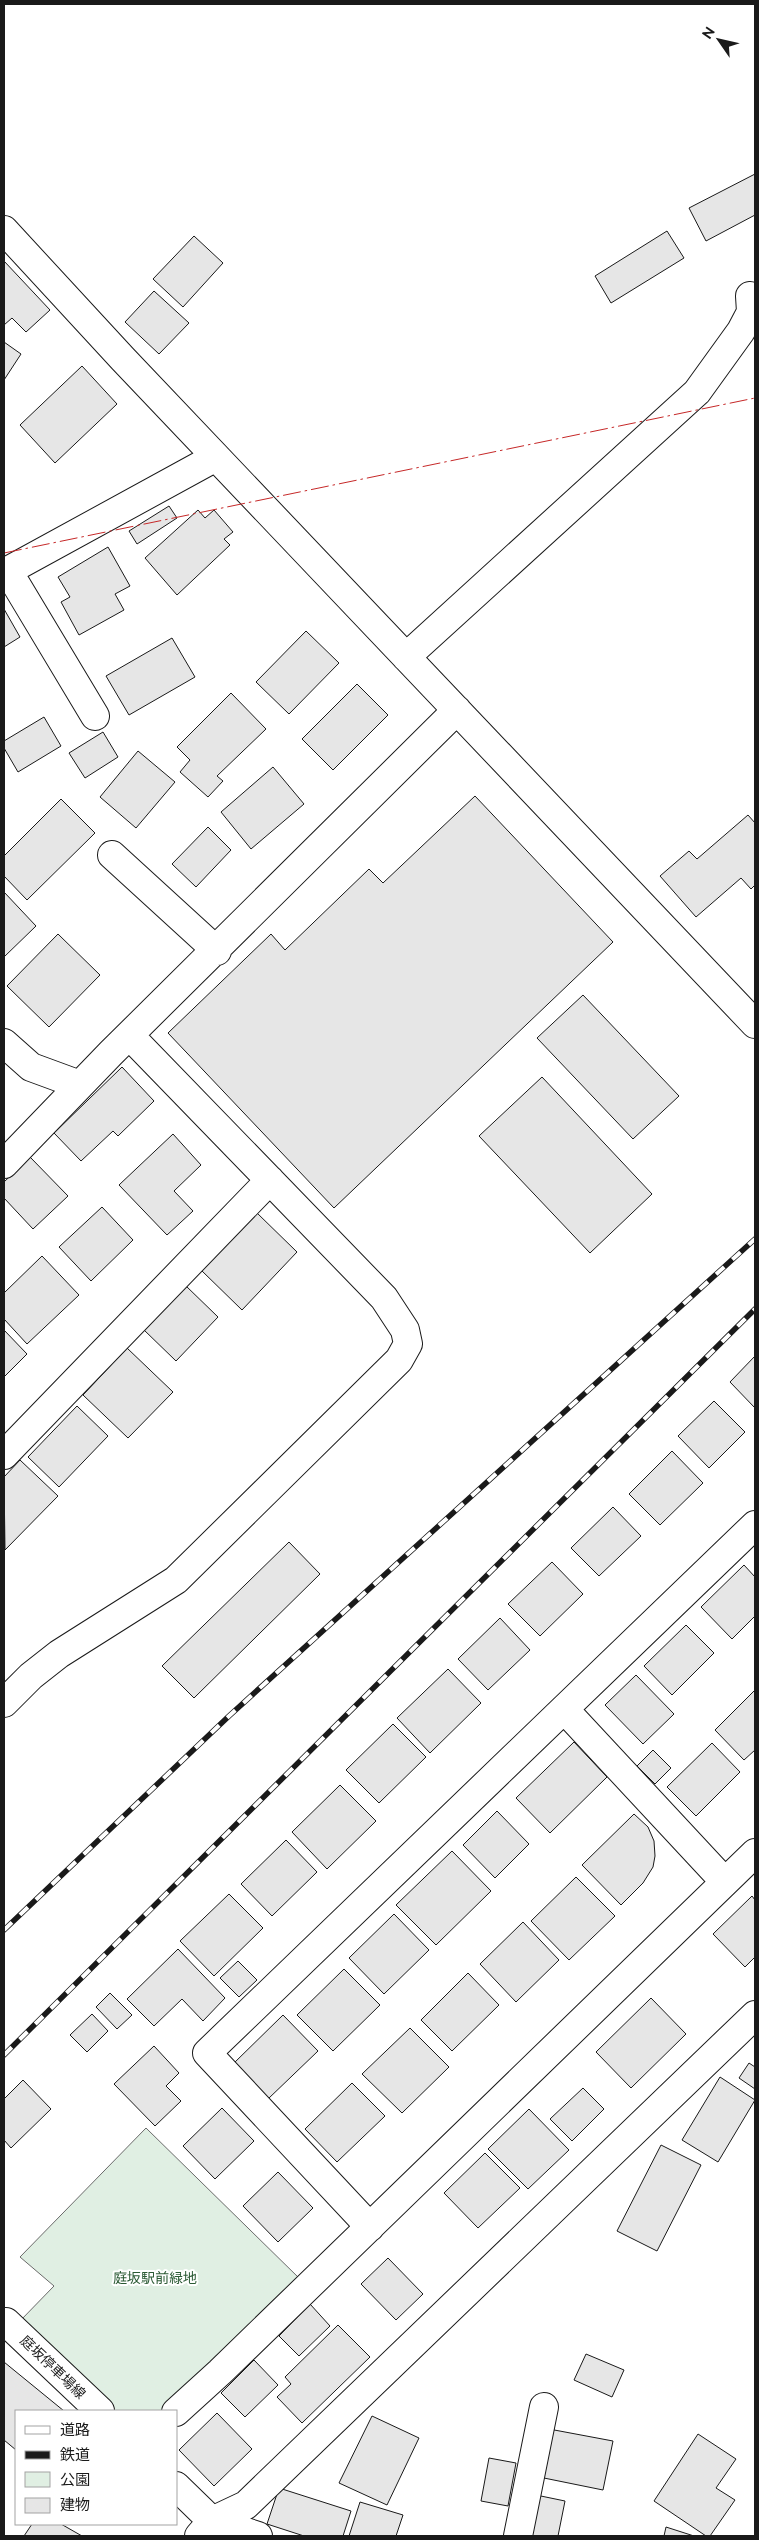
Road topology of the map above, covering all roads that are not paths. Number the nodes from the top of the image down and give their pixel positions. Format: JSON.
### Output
{"nodes":[{"id":1,"x":4,"y":230,"type":"edge"},
{"id":2,"x":750,"y":296,"type":"dead end"},
{"id":3,"x":216,"y":457,"type":"junction"},
{"id":4,"x":6,"y":572,"type":"edge"},
{"id":5,"x":406,"y":657,"type":"junction"},
{"id":6,"x":457,"y":710,"type":"junction"},
{"id":7,"x":95,"y":716,"type":"dead end"},
{"id":8,"x":112,"y":855,"type":"dead end"},
{"id":9,"x":217,"y":951,"type":"junction"},
{"id":10,"x":755,"y":1024,"type":"edge"},
{"id":11,"x":130,"y":1036,"type":"junction"},
{"id":12,"x":4,"y":1042,"type":"edge"},
{"id":13,"x":80,"y":1085,"type":"junction"},
{"id":14,"x":4,"y":1164,"type":"edge"},
{"id":15,"x":270,"y":1180,"type":"junction"},
{"id":16,"x":4,"y":1456,"type":"edge"},
{"id":17,"x":755,"y":1525,"type":"edge"},
{"id":18,"x":4,"y":1704,"type":"edge"},
{"id":19,"x":564,"y":1709,"type":"junction"},
{"id":20,"x":755,"y":1853,"type":"edge"},
{"id":21,"x":725,"y":1882,"type":"junction"},
{"id":22,"x":751,"y":2026,"type":"edge"},
{"id":23,"x":370,"y":2227,"type":"junction"},
{"id":24,"x":5,"y":2323,"type":"edge"},
{"id":25,"x":544,"y":2407,"type":"dead end"},
{"id":26,"x":99,"y":2410,"type":"edge"},
{"id":27,"x":178,"y":2410,"type":"edge"},
{"id":28,"x":178,"y":2489,"type":"edge"},
{"id":29,"x":206,"y":2529,"type":"edge"},
{"id":30,"x":258,"y":2536,"type":"edge"},
{"id":31,"x":518,"y":2536,"type":"edge"}],
"edges":[{"from":1,"to":3,"type":"street"},
{"from":2,"to":5,"type":"street"},
{"from":3,"to":4,"type":"street"},
{"from":3,"to":5,"type":"street"},
{"from":4,"to":7,"type":"street"},
{"from":5,"to":6,"type":"street"},
{"from":6,"to":9,"type":"street"},
{"from":6,"to":10,"type":"street"},
{"from":8,"to":9,"type":"street"},
{"from":9,"to":11,"type":"street"},
{"from":11,"to":13,"type":"street"},
{"from":11,"to":15,"type":"street"},
{"from":12,"to":13,"type":"street"},
{"from":13,"to":14,"type":"street"},
{"from":15,"to":16,"type":"street"},
{"from":15,"to":18,"type":"street"},
{"from":17,"to":19,"type":"street"},
{"from":19,"to":21,"type":"street"},
{"from":19,"to":23,"type":"street"},
{"from":20,"to":21,"type":"street"},
{"from":21,"to":23,"type":"street"},
{"from":22,"to":29,"type":"street"},
{"from":23,"to":27,"type":"street"},
{"from":24,"to":26,"type":"street","name":"庭坂停車場線"},
{"from":25,"to":31,"type":"street"},
{"from":28,"to":29,"type":"street"},
{"from":29,"to":30,"type":"street"}]}
